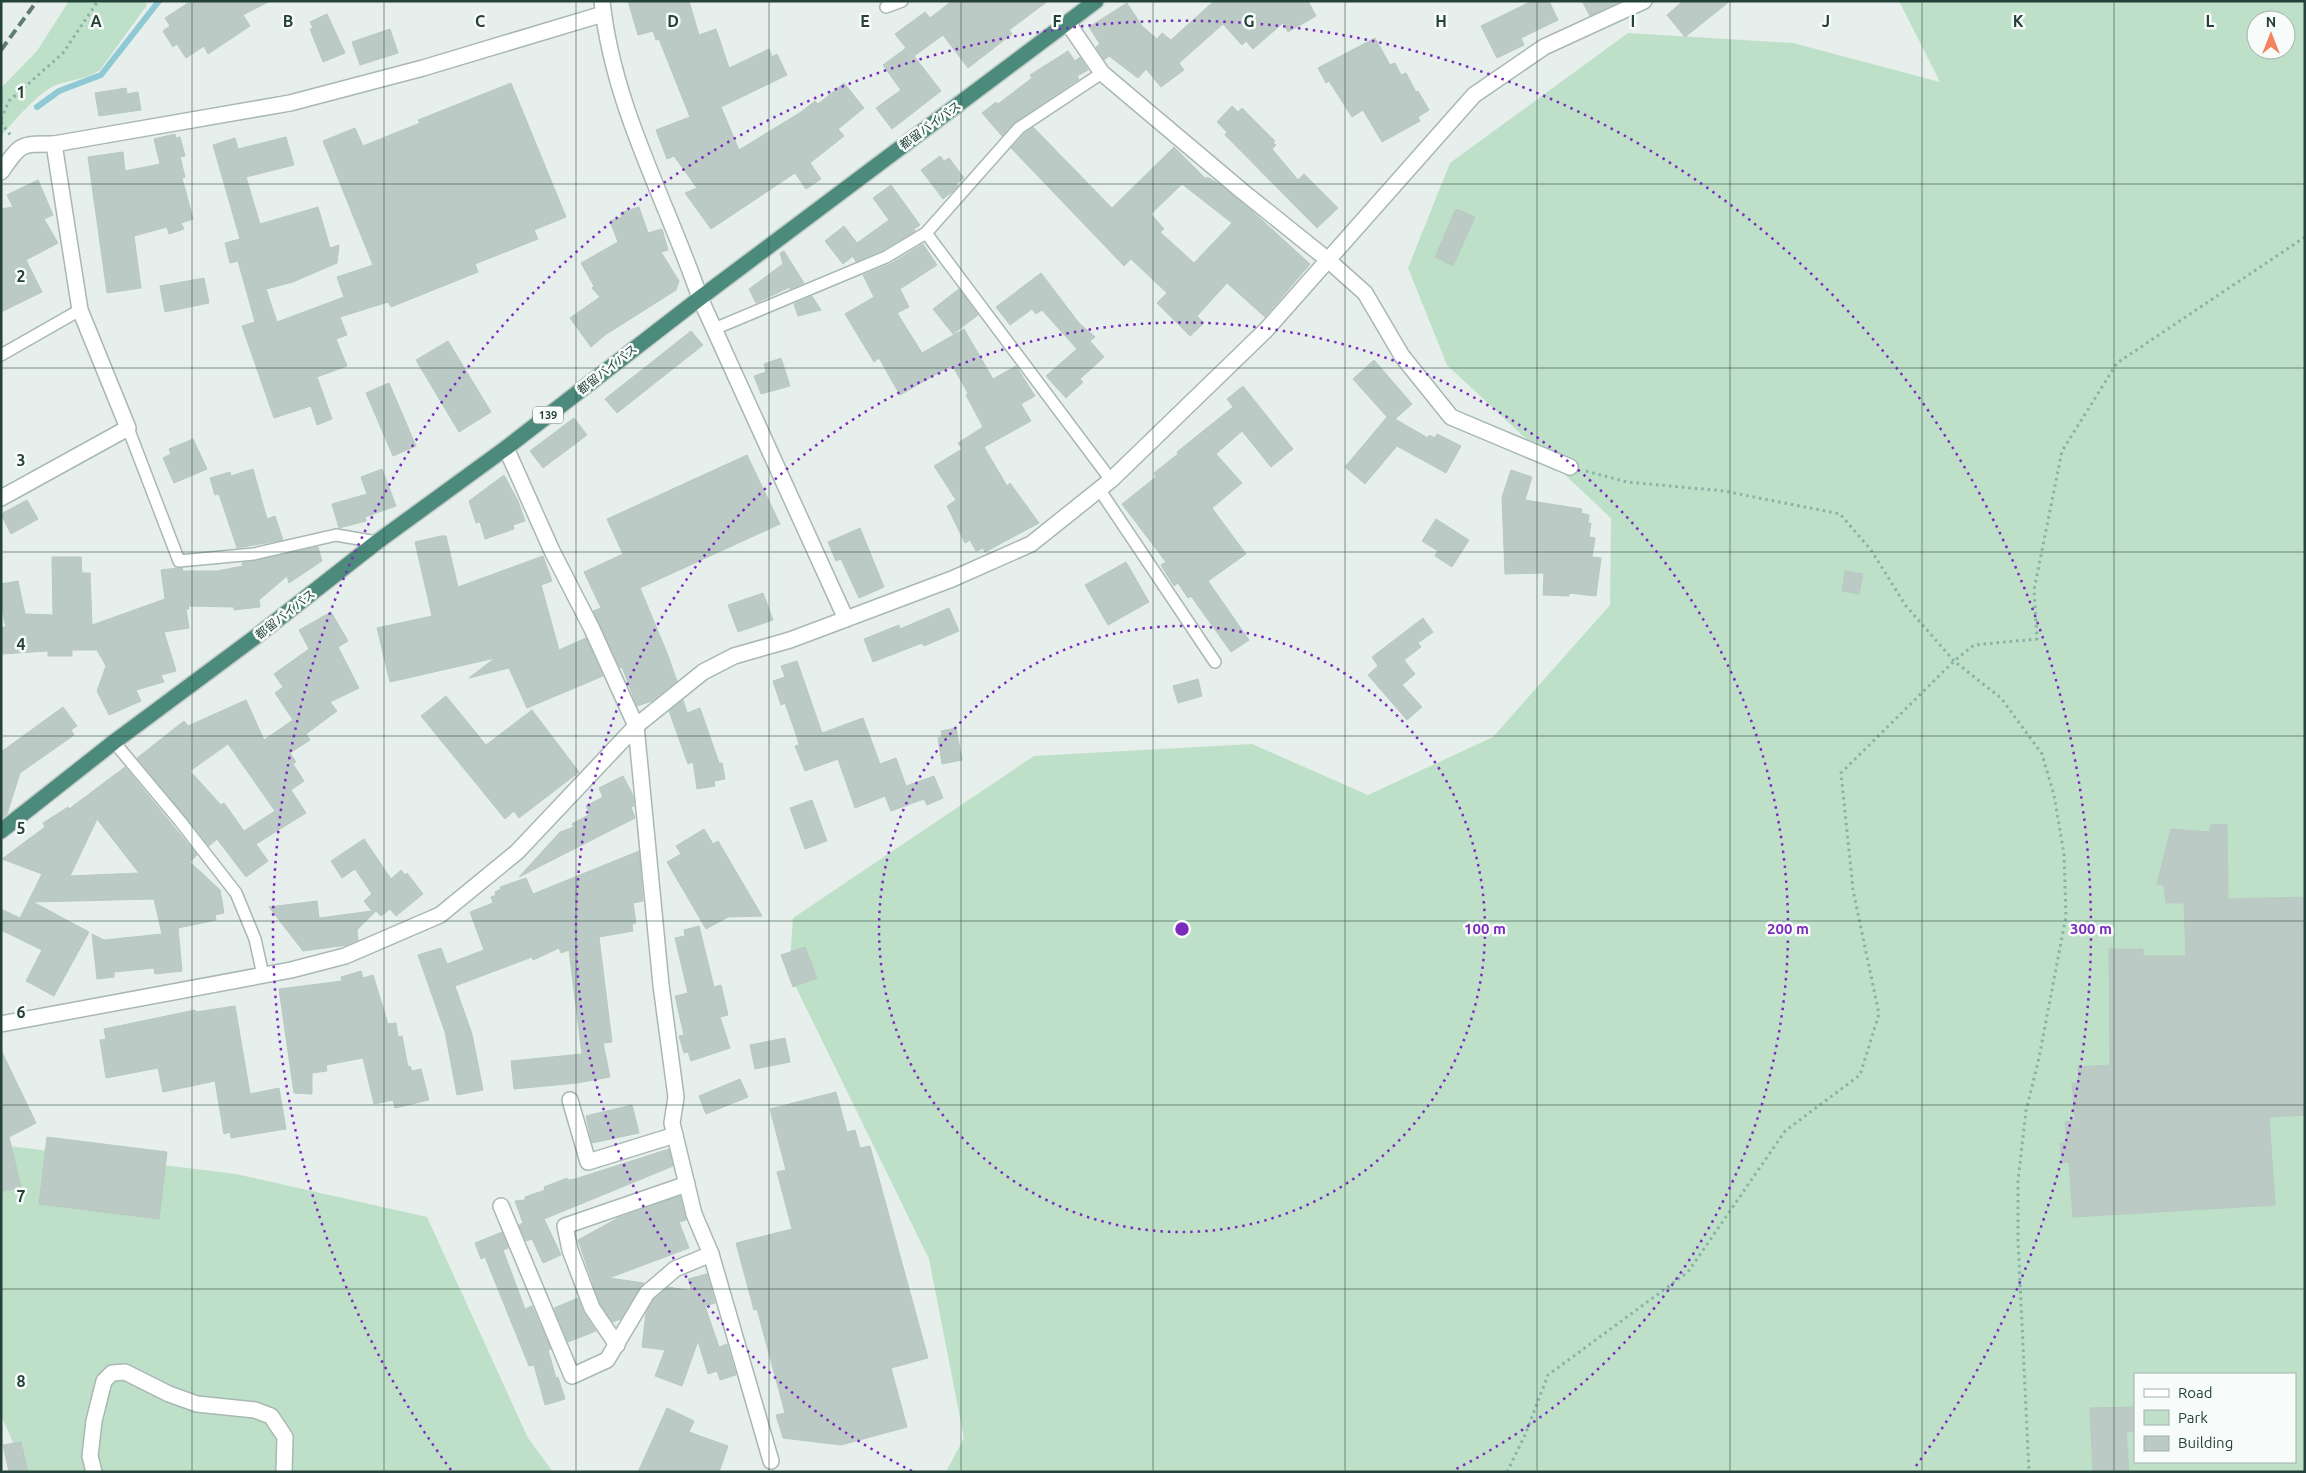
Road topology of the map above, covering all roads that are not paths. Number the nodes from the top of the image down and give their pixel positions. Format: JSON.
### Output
{"nodes":[{"id":1,"x":902,"y":1,"type":"edge"},
{"id":2,"x":1096,"y":1,"type":"edge"},
{"id":3,"x":1644,"y":1,"type":"edge"},
{"id":4,"x":886,"y":7,"type":"dead end"},
{"id":5,"x":602,"y":8,"type":"edge"},
{"id":6,"x":1068,"y":23,"type":"junction"},
{"id":7,"x":1102,"y":73,"type":"junction"},
{"id":8,"x":54,"y":144,"type":"junction"},
{"id":9,"x":1,"y":172,"type":"edge"},
{"id":10,"x":926,"y":233,"type":"junction"},
{"id":11,"x":1328,"y":260,"type":"junction"},
{"id":12,"x":700,"y":298,"type":"junction"},
{"id":13,"x":80,"y":310,"type":"junction"},
{"id":14,"x":714,"y":329,"type":"junction"},
{"id":15,"x":1,"y":355,"type":"edge"},
{"id":16,"x":128,"y":428,"type":"junction"},
{"id":17,"x":506,"y":448,"type":"junction"},
{"id":18,"x":1570,"y":466,"type":"road end"},
{"id":19,"x":1111,"y":480,"type":"junction"},
{"id":20,"x":1099,"y":489,"type":"junction"},
{"id":21,"x":1,"y":498,"type":"edge"},
{"id":22,"x":377,"y":542,"type":"junction"},
{"id":23,"x":846,"y":619,"type":"junction"},
{"id":24,"x":1215,"y":662,"type":"dead end"},
{"id":25,"x":636,"y":726,"type":"junction"},
{"id":26,"x":114,"y":742,"type":"junction"},
{"id":27,"x":1,"y":831,"type":"edge"},
{"id":28,"x":262,"y":975,"type":"junction"},
{"id":29,"x":1,"y":1024,"type":"edge"},
{"id":30,"x":570,"y":1100,"type":"dead end"},
{"id":31,"x":675,"y":1135,"type":"junction"},
{"id":32,"x":687,"y":1184,"type":"junction"},
{"id":33,"x":500,"y":1206,"type":"dead end"},
{"id":34,"x":711,"y":1254,"type":"junction"},
{"id":35,"x":617,"y":1345,"type":"junction"},
{"id":36,"x":771,"y":1460,"type":"dead end"},
{"id":37,"x":94,"y":1472,"type":"edge"},
{"id":38,"x":284,"y":1472,"type":"edge"}],
"edges":[{"from":1,"to":4,"type":"lane"},
{"from":2,"to":6,"type":"highway","name":"都留バイパス","number":"139"},
{"from":3,"to":11,"type":"street"},
{"from":5,"to":8,"type":"street"},
{"from":5,"to":12,"type":"street"},
{"from":6,"to":7,"type":"street"},
{"from":6,"to":12,"type":"highway","name":"都留バイパス","number":"139"},
{"from":7,"to":10,"type":"lane"},
{"from":7,"to":11,"type":"street"},
{"from":8,"to":9,"type":"street"},
{"from":8,"to":13,"type":"street"},
{"from":10,"to":14,"type":"lane"},
{"from":10,"to":19,"type":"lane"},
{"from":11,"to":18,"type":"street"},
{"from":11,"to":19,"type":"street"},
{"from":12,"to":14,"type":"street"},
{"from":12,"to":17,"type":"highway","name":"都留バイパス","number":"139"},
{"from":13,"to":15,"type":"lane"},
{"from":13,"to":16,"type":"street"},
{"from":14,"to":23,"type":"street"},
{"from":16,"to":21,"type":"street"},
{"from":16,"to":22,"type":"lane"},
{"from":17,"to":22,"type":"highway","name":"都留バイパス","number":"139"},
{"from":17,"to":25,"type":"street"},
{"from":19,"to":20,"type":"street"},
{"from":20,"to":23,"type":"street"},
{"from":20,"to":24,"type":"lane"},
{"from":22,"to":26,"type":"highway","name":"都留バイパス","number":"139"},
{"from":23,"to":25,"type":"street"},
{"from":25,"to":28,"type":"street"},
{"from":25,"to":31,"type":"street"},
{"from":26,"to":27,"type":"highway","name":"都留バイパス","number":"139"},
{"from":26,"to":28,"type":"lane"},
{"from":28,"to":29,"type":"street"},
{"from":30,"to":31,"type":"street"},
{"from":31,"to":32,"type":"street"},
{"from":32,"to":34,"type":"street"},
{"from":32,"to":35,"type":"street"},
{"from":33,"to":35,"type":"street"},
{"from":34,"to":35,"type":"street"},
{"from":34,"to":36,"type":"street"},
{"from":37,"to":38,"type":"street"}]}
